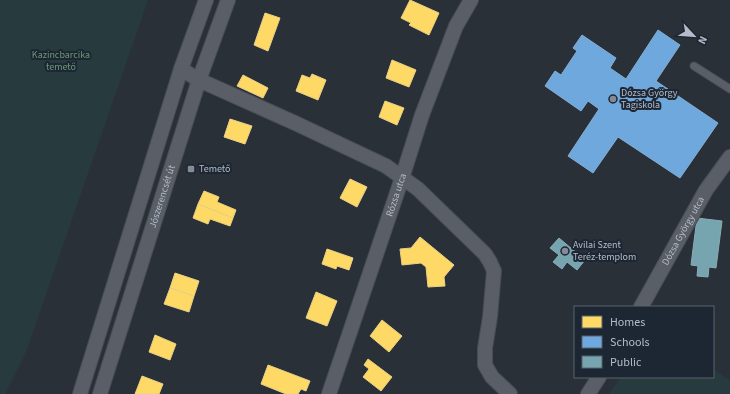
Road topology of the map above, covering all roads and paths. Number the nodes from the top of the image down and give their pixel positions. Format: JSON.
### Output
{"nodes":[{"id":1,"x":206,"y":0,"type":"edge"},
{"id":2,"x":228,"y":0,"type":"edge"},
{"id":3,"x":471,"y":0,"type":"edge"},
{"id":4,"x":694,"y":66,"type":"dead end"},
{"id":5,"x":181,"y":69,"type":"junction"},
{"id":6,"x":199,"y":80,"type":"junction"},
{"id":7,"x":730,"y":89,"type":"edge"},
{"id":8,"x":728,"y":166,"type":"edge"},
{"id":9,"x":402,"y":178,"type":"junction"},
{"id":10,"x":642,"y":306,"type":"edge"},
{"id":11,"x":599,"y":378,"type":"edge"},
{"id":12,"x":80,"y":394,"type":"edge"},
{"id":13,"x":100,"y":394,"type":"edge"},
{"id":14,"x":328,"y":394,"type":"edge"},
{"id":15,"x":510,"y":394,"type":"edge"},
{"id":16,"x":588,"y":394,"type":"edge"}],
"edges":[{"from":1,"to":5,"type":"street","name":"Jószerencsét út"},
{"from":2,"to":6,"type":"street","name":"Jószerencsét út"},
{"from":3,"to":9,"type":"street","name":"Rózsa utca"},
{"from":4,"to":7,"type":"lane"},
{"from":5,"to":6,"type":"street"},
{"from":5,"to":12,"type":"street","name":"Jószerencsét út"},
{"from":6,"to":9,"type":"street"},
{"from":6,"to":13,"type":"street","name":"Jószerencsét út"},
{"from":8,"to":10,"type":"street","name":"Dózsa György utca"},
{"from":9,"to":14,"type":"street","name":"Rózsa utca"},
{"from":9,"to":15,"type":"street"},
{"from":11,"to":16,"type":"street"}]}
